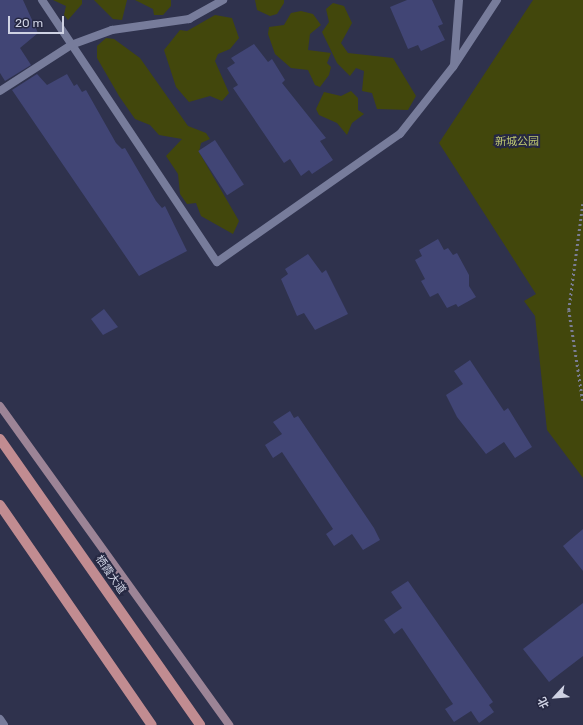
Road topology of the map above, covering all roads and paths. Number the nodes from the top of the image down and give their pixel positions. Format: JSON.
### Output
{"nodes":[{"id":1,"x":42,"y":0,"type":"edge"},
{"id":2,"x":223,"y":0,"type":"edge"},
{"id":3,"x":459,"y":0,"type":"edge"},
{"id":4,"x":497,"y":0,"type":"edge"},
{"id":5,"x":72,"y":45,"type":"junction"},
{"id":6,"x":453,"y":67,"type":"junction"},
{"id":7,"x":0,"y":91,"type":"edge"},
{"id":8,"x":583,"y":204,"type":"edge"},
{"id":9,"x":583,"y":401,"type":"edge"},
{"id":10,"x":0,"y":406,"type":"edge"},
{"id":11,"x":0,"y":438,"type":"edge"},
{"id":12,"x":0,"y":505,"type":"edge"},
{"id":13,"x":0,"y":719,"type":"edge"},
{"id":14,"x":4,"y":725,"type":"edge"},
{"id":15,"x":152,"y":725,"type":"edge"},
{"id":16,"x":200,"y":725,"type":"edge"},
{"id":17,"x":229,"y":725,"type":"edge"}],
"edges":[{"from":1,"to":5,"type":"street"},
{"from":2,"to":5,"type":"street"},
{"from":3,"to":6,"type":"street"},
{"from":4,"to":6,"type":"street"},
{"from":5,"to":6,"type":"street"},
{"from":5,"to":7,"type":"street"},
{"from":8,"to":9,"type":"path"},
{"from":10,"to":17,"type":"street"},
{"from":11,"to":16,"type":"main road","name":"栖霞大道"},
{"from":12,"to":15,"type":"main road"},
{"from":13,"to":14,"type":"street"}]}
